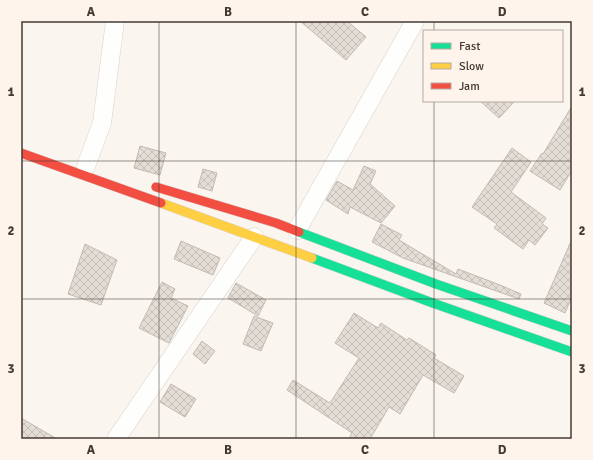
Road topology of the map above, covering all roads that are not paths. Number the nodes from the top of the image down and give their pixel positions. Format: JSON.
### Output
{"nodes":[{"id":1,"x":115,"y":21,"type":"edge"},
{"id":2,"x":415,"y":21,"type":"edge"},
{"id":3,"x":21,"y":153,"type":"edge"},
{"id":4,"x":86,"y":166,"type":"dead end"},
{"id":5,"x":147,"y":184,"type":"dead end"},
{"id":6,"x":297,"y":230,"type":"junction"},
{"id":7,"x":254,"y":237,"type":"junction"},
{"id":8,"x":433,"y":293,"type":"junction"},
{"id":9,"x":572,"y":331,"type":"edge"},
{"id":10,"x":572,"y":352,"type":"edge"},
{"id":11,"x":116,"y":439,"type":"edge"}],
"edges":[{"from":1,"to":4,"type":"street"},
{"from":2,"to":6,"type":"street"},
{"from":3,"to":7,"type":"street"},
{"from":5,"to":6,"type":"street"},
{"from":6,"to":8,"type":"street"},
{"from":7,"to":8,"type":"street"},
{"from":7,"to":11,"type":"street"},
{"from":8,"to":9,"type":"street"},
{"from":8,"to":10,"type":"street"}]}
